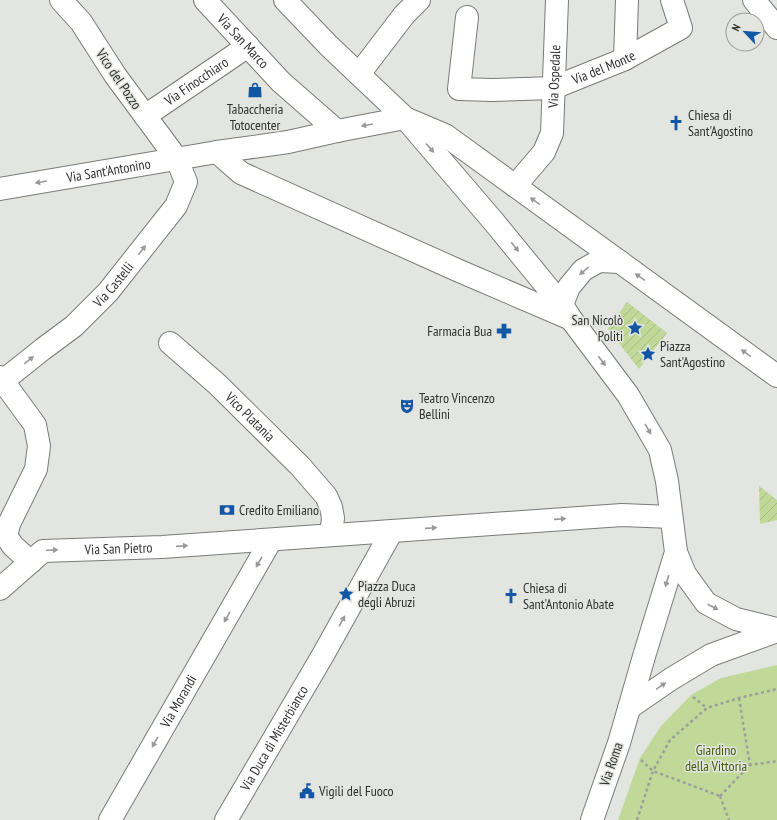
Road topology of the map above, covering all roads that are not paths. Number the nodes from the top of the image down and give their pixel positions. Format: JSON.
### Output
{"nodes":[{"id":1,"x":61,"y":0,"type":"edge"},
{"id":2,"x":205,"y":0,"type":"edge"},
{"id":3,"x":285,"y":0,"type":"edge"},
{"id":4,"x":419,"y":0,"type":"edge"},
{"id":5,"x":557,"y":0,"type":"edge"},
{"id":6,"x":627,"y":0,"type":"edge"},
{"id":7,"x":754,"y":0,"type":"edge"},
{"id":8,"x":675,"y":1,"type":"edge"},
{"id":9,"x":467,"y":17,"type":"dead end"},
{"id":10,"x":777,"y":28,"type":"edge"},
{"id":11,"x":248,"y":46,"type":"junction"},
{"id":12,"x":625,"y":59,"type":"junction"},
{"id":13,"x":359,"y":74,"type":"junction"},
{"id":14,"x":553,"y":88,"type":"junction"},
{"id":15,"x":145,"y":116,"type":"junction"},
{"id":16,"x":405,"y":118,"type":"junction"},
{"id":17,"x":338,"y":131,"type":"junction"},
{"id":18,"x":217,"y":152,"type":"junction"},
{"id":19,"x":177,"y":159,"type":"junction"},
{"id":20,"x":514,"y":186,"type":"junction"},
{"id":21,"x":0,"y":189,"type":"edge"},
{"id":22,"x":620,"y":262,"type":"junction"},
{"id":23,"x":566,"y":312,"type":"junction"},
{"id":24,"x":170,"y":342,"type":"dead end"},
{"id":25,"x":777,"y":376,"type":"edge"},
{"id":26,"x":1,"y":381,"type":"edge"},
{"id":27,"x":671,"y":518,"type":"junction"},
{"id":28,"x":392,"y":530,"type":"junction"},
{"id":29,"x":331,"y":535,"type":"junction"},
{"id":30,"x":261,"y":541,"type":"junction"},
{"id":31,"x":676,"y":552,"type":"junction"},
{"id":32,"x":30,"y":562,"type":"junction"},
{"id":33,"x":0,"y":589,"type":"edge"},
{"id":34,"x":777,"y":630,"type":"edge"},
{"id":35,"x":629,"y":708,"type":"junction"},
{"id":36,"x":110,"y":820,"type":"edge"},
{"id":37,"x":226,"y":820,"type":"edge"},
{"id":38,"x":592,"y":820,"type":"edge"}],
"edges":[{"from":1,"to":15,"type":"street","name":"Vico del Pozzo"},
{"from":2,"to":11,"type":"street","name":"Via San Marco"},
{"from":3,"to":13,"type":"street"},
{"from":4,"to":13,"type":"street"},
{"from":5,"to":14,"type":"street","name":"Via Ospedale"},
{"from":6,"to":12,"type":"street"},
{"from":7,"to":10,"type":"street"},
{"from":8,"to":12,"type":"street","name":"Via del Monte"},
{"from":9,"to":14,"type":"street","name":"Via del Monte"},
{"from":11,"to":15,"type":"street","name":"Via Finocchiaro"},
{"from":11,"to":17,"type":"street","name":"Via San Marco"},
{"from":12,"to":14,"type":"street","name":"Via del Monte"},
{"from":13,"to":16,"type":"street"},
{"from":14,"to":20,"type":"street","name":"Via Ospedale"},
{"from":15,"to":19,"type":"street","name":"Vico del Pozzo"},
{"from":16,"to":17,"type":"street","name":"Via Sant'Antonino","one_way":true},
{"from":16,"to":20,"type":"street"},
{"from":16,"to":23,"type":"street","one_way":true},
{"from":17,"to":18,"type":"street","name":"Via Sant'Antonino"},
{"from":18,"to":19,"type":"street","name":"Via Sant'Antonino"},
{"from":18,"to":23,"type":"street"},
{"from":19,"to":21,"type":"street","name":"Via Sant'Antonino","one_way":true},
{"from":26,"to":19,"type":"street","name":"Via Castelli","one_way":true},
{"from":22,"to":20,"type":"street","one_way":true},
{"from":22,"to":23,"type":"street","one_way":true},
{"from":25,"to":22,"type":"street","one_way":true},
{"from":23,"to":27,"type":"street","one_way":true},
{"from":24,"to":29,"type":"street","name":"Vico Platania"},
{"from":26,"to":32,"type":"street"},
{"from":28,"to":27,"type":"street","name":"Via San Pietro","one_way":true},
{"from":27,"to":31,"type":"street"},
{"from":28,"to":29,"type":"street","name":"Via San Pietro"},
{"from":37,"to":28,"type":"street","name":"Via Duca di Misterbianco","one_way":true},
{"from":29,"to":30,"type":"street","name":"Via San Pietro"},
{"from":32,"to":30,"type":"street","name":"Via San Pietro","one_way":true},
{"from":30,"to":36,"type":"street","name":"Via Morandi","one_way":true},
{"from":31,"to":34,"type":"street","one_way":true},
{"from":31,"to":35,"type":"street","name":"Via Roma","one_way":true},
{"from":32,"to":33,"type":"street","name":"Via San Pietro"},
{"from":35,"to":34,"type":"street","one_way":true},
{"from":35,"to":38,"type":"street","name":"Via Roma"}]}
